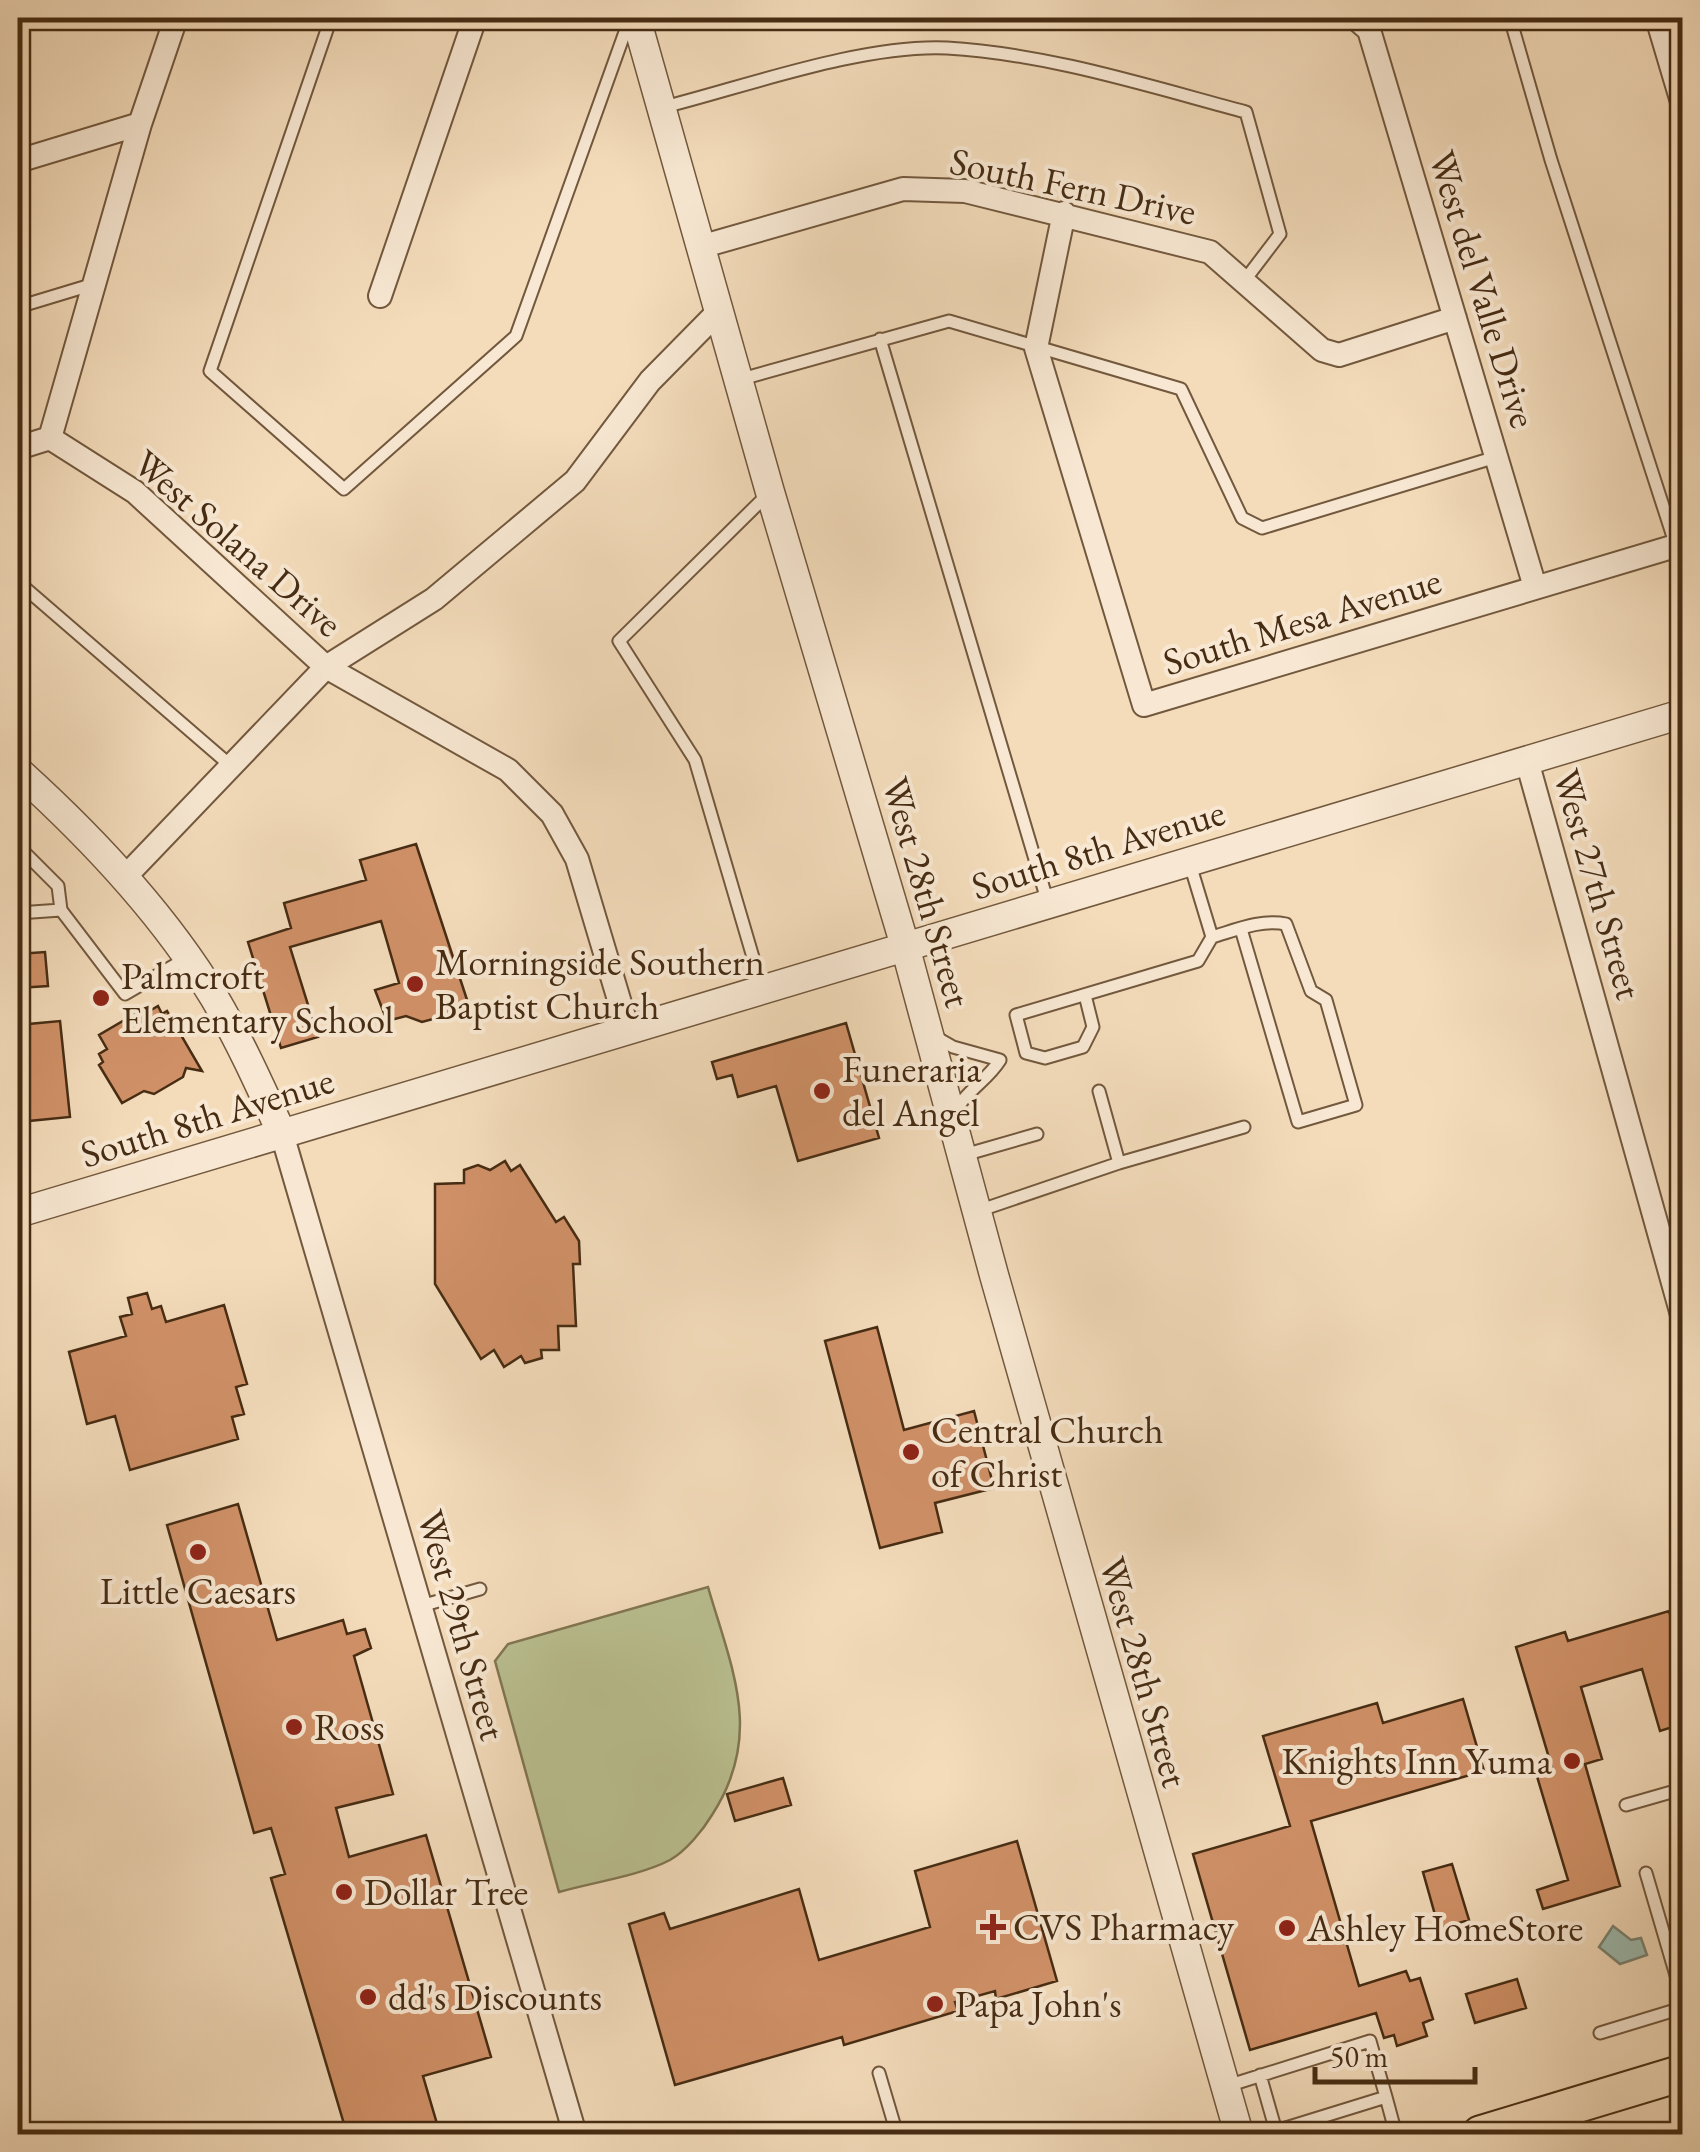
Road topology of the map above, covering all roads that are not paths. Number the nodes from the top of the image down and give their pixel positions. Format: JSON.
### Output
{"nodes":[{"id":1,"x":176,"y":18,"type":"edge"},
{"id":2,"x":331,"y":18,"type":"edge"},
{"id":3,"x":475,"y":18,"type":"edge"},
{"id":4,"x":633,"y":18,"type":"edge"},
{"id":5,"x":1354,"y":18,"type":"edge"},
{"id":6,"x":1510,"y":18,"type":"edge"},
{"id":7,"x":1658,"y":18,"type":"edge"},
{"id":8,"x":1682,"y":102,"type":"edge"},
{"id":9,"x":661,"y":107,"type":"junction"},
{"id":10,"x":140,"y":124,"type":"junction"},
{"id":11,"x":18,"y":161,"type":"edge"},
{"id":12,"x":1064,"y":212,"type":"junction"},
{"id":13,"x":700,"y":247,"type":"junction"},
{"id":14,"x":1244,"y":280,"type":"junction"},
{"id":15,"x":94,"y":284,"type":"junction"},
{"id":16,"x":380,"y":296,"type":"dead end"},
{"id":17,"x":18,"y":307,"type":"edge"},
{"id":18,"x":718,"y":312,"type":"junction"},
{"id":19,"x":1455,"y":318,"type":"junction"},
{"id":20,"x":880,"y":339,"type":"junction"},
{"id":21,"x":1036,"y":348,"type":"junction"},
{"id":22,"x":738,"y":380,"type":"junction"},
{"id":23,"x":50,"y":438,"type":"junction"},
{"id":24,"x":18,"y":448,"type":"edge"},
{"id":25,"x":1496,"y":457,"type":"junction"},
{"id":26,"x":770,"y":492,"type":"junction"},
{"id":27,"x":1679,"y":545,"type":"edge"},
{"id":28,"x":1535,"y":587,"type":"junction"},
{"id":29,"x":18,"y":590,"type":"edge"},
{"id":30,"x":326,"y":666,"type":"junction"},
{"id":31,"x":1682,"y":714,"type":"edge"},
{"id":32,"x":1528,"y":761,"type":"junction"},
{"id":33,"x":231,"y":766,"type":"junction"},
{"id":34,"x":18,"y":771,"type":"edge"},
{"id":35,"x":18,"y":846,"type":"edge"},
{"id":36,"x":1189,"y":862,"type":"junction"},
{"id":37,"x":124,"y":878,"type":"junction"},
{"id":38,"x":1048,"y":904,"type":"junction"},
{"id":39,"x":61,"y":910,"type":"junction"},
{"id":40,"x":18,"y":913,"type":"edge"},
{"id":41,"x":1241,"y":929,"type":"junction"},
{"id":42,"x":1212,"y":937,"type":"junction"},
{"id":43,"x":905,"y":946,"type":"junction"},
{"id":44,"x":187,"y":958,"type":"junction"},
{"id":45,"x":762,"y":989,"type":"junction"},
{"id":46,"x":1085,"y":995,"type":"junction"},
{"id":47,"x":628,"y":1030,"type":"junction"},
{"id":48,"x":929,"y":1033,"type":"junction"},
{"id":49,"x":1026,"y":1052,"type":"junction"},
{"id":50,"x":1000,"y":1060,"type":"junction"},
{"id":51,"x":1099,"y":1092,"type":"dead end"},
{"id":52,"x":952,"y":1118,"type":"junction"},
{"id":53,"x":1244,"y":1127,"type":"dead end"},
{"id":54,"x":282,"y":1134,"type":"junction"},
{"id":55,"x":1037,"y":1134,"type":"dead end"},
{"id":56,"x":963,"y":1156,"type":"junction"},
{"id":57,"x":1120,"y":1163,"type":"junction"},
{"id":58,"x":978,"y":1212,"type":"junction"},
{"id":59,"x":18,"y":1213,"type":"edge"},
{"id":60,"x":1682,"y":1316,"type":"edge"},
{"id":61,"x":480,"y":1589,"type":"dead end"},
{"id":62,"x":420,"y":1606,"type":"junction"},
{"id":63,"x":1682,"y":1788,"type":"edge"},
{"id":64,"x":1626,"y":1805,"type":"dead end"},
{"id":65,"x":1646,"y":1874,"type":"dead end"},
{"id":66,"x":1682,"y":1996,"type":"edge"},
{"id":67,"x":1682,"y":2008,"type":"edge"},
{"id":68,"x":1600,"y":2034,"type":"dead end"},
{"id":69,"x":879,"y":2073,"type":"dead end"},
{"id":70,"x":1682,"y":2073,"type":"edge"},
{"id":71,"x":1260,"y":2076,"type":"junction"},
{"id":72,"x":1224,"y":2087,"type":"junction"},
{"id":73,"x":1386,"y":2097,"type":"junction"},
{"id":74,"x":575,"y":2134,"type":"edge"},
{"id":75,"x":897,"y":2134,"type":"edge"},
{"id":76,"x":1239,"y":2134,"type":"edge"},
{"id":77,"x":1396,"y":2134,"type":"edge"},
{"id":78,"x":1480,"y":2134,"type":"edge"}],
"edges":[{"from":1,"to":10,"type":"street"},
{"from":2,"to":4,"type":"lane"},
{"from":3,"to":16,"type":"street"},
{"from":4,"to":9,"type":"street","name":"West 28th Street"},
{"from":5,"to":19,"type":"street","name":"West del Valle Drive"},
{"from":6,"to":27,"type":"lane"},
{"from":7,"to":8,"type":"street"},
{"from":9,"to":13,"type":"street","name":"West 28th Street"},
{"from":9,"to":14,"type":"lane"},
{"from":10,"to":11,"type":"street"},
{"from":10,"to":15,"type":"street"},
{"from":12,"to":13,"type":"street","name":"South Fern Drive"},
{"from":12,"to":14,"type":"street","name":"South Fern Drive"},
{"from":12,"to":21,"type":"street","name":"South Mesa Avenue"},
{"from":13,"to":18,"type":"street","name":"West 28th Street"},
{"from":14,"to":19,"type":"street","name":"South Fern Drive"},
{"from":15,"to":17,"type":"lane"},
{"from":15,"to":23,"type":"street"},
{"from":18,"to":22,"type":"street","name":"West 28th Street"},
{"from":18,"to":30,"type":"street"},
{"from":19,"to":25,"type":"street","name":"West del Valle Drive"},
{"from":20,"to":21,"type":"lane"},
{"from":20,"to":22,"type":"lane"},
{"from":20,"to":38,"type":"lane"},
{"from":21,"to":25,"type":"lane"},
{"from":21,"to":28,"type":"street","name":"South Mesa Avenue"},
{"from":22,"to":26,"type":"street","name":"West 28th Street"},
{"from":23,"to":24,"type":"street"},
{"from":23,"to":30,"type":"street","name":"West Solana Drive"},
{"from":25,"to":28,"type":"street","name":"West del Valle Drive"},
{"from":26,"to":43,"type":"street","name":"West 28th Street"},
{"from":26,"to":45,"type":"lane"},
{"from":27,"to":28,"type":"street","name":"South Mesa Avenue"},
{"from":29,"to":33,"type":"lane"},
{"from":30,"to":33,"type":"street"},
{"from":30,"to":47,"type":"street","name":"West Solana Drive"},
{"from":31,"to":32,"type":"street","name":"South 8th Avenue"},
{"from":32,"to":36,"type":"street","name":"South 8th Avenue"},
{"from":32,"to":60,"type":"street","name":"West 27th Street"},
{"from":33,"to":37,"type":"street"},
{"from":34,"to":37,"type":"street"},
{"from":35,"to":39,"type":"lane"},
{"from":36,"to":38,"type":"street","name":"South 8th Avenue"},
{"from":36,"to":42,"type":"lane"},
{"from":37,"to":44,"type":"street"},
{"from":38,"to":43,"type":"street","name":"South 8th Avenue"},
{"from":39,"to":40,"type":"lane"},
{"from":39,"to":44,"type":"lane"},
{"from":41,"to":41,"type":"lane"},
{"from":41,"to":42,"type":"lane"},
{"from":42,"to":46,"type":"lane"},
{"from":43,"to":45,"type":"street","name":"South 8th Avenue"},
{"from":43,"to":48,"type":"street","name":"West 28th Street"},
{"from":44,"to":54,"type":"street"},
{"from":45,"to":47,"type":"street","name":"South 8th Avenue"},
{"from":46,"to":49,"type":"lane"},
{"from":46,"to":49,"type":"lane"},
{"from":47,"to":54,"type":"street","name":"South 8th Avenue"},
{"from":48,"to":50,"type":"lane"},
{"from":48,"to":52,"type":"street","name":"West 28th Street"},
{"from":49,"to":50,"type":"lane"},
{"from":50,"to":52,"type":"lane"},
{"from":51,"to":57,"type":"lane"},
{"from":52,"to":56,"type":"street","name":"West 28th Street"},
{"from":53,"to":57,"type":"lane"},
{"from":54,"to":59,"type":"street","name":"South 8th Avenue"},
{"from":54,"to":62,"type":"street","name":"West 29th Street"},
{"from":55,"to":56,"type":"lane"},
{"from":56,"to":58,"type":"street","name":"West 28th Street"},
{"from":57,"to":58,"type":"lane"},
{"from":58,"to":72,"type":"street","name":"West 28th Street"},
{"from":61,"to":62,"type":"lane"},
{"from":62,"to":74,"type":"street","name":"West 29th Street"},
{"from":63,"to":64,"type":"lane"},
{"from":65,"to":66,"type":"lane"},
{"from":67,"to":68,"type":"lane"},
{"from":69,"to":75,"type":"lane"},
{"from":70,"to":78,"type":"main road"},
{"from":71,"to":72,"type":"lane"},
{"from":71,"to":73,"type":"lane"},
{"from":71,"to":73,"type":"lane"},
{"from":72,"to":76,"type":"street","name":"West 28th Street"},
{"from":73,"to":77,"type":"lane"}]}
